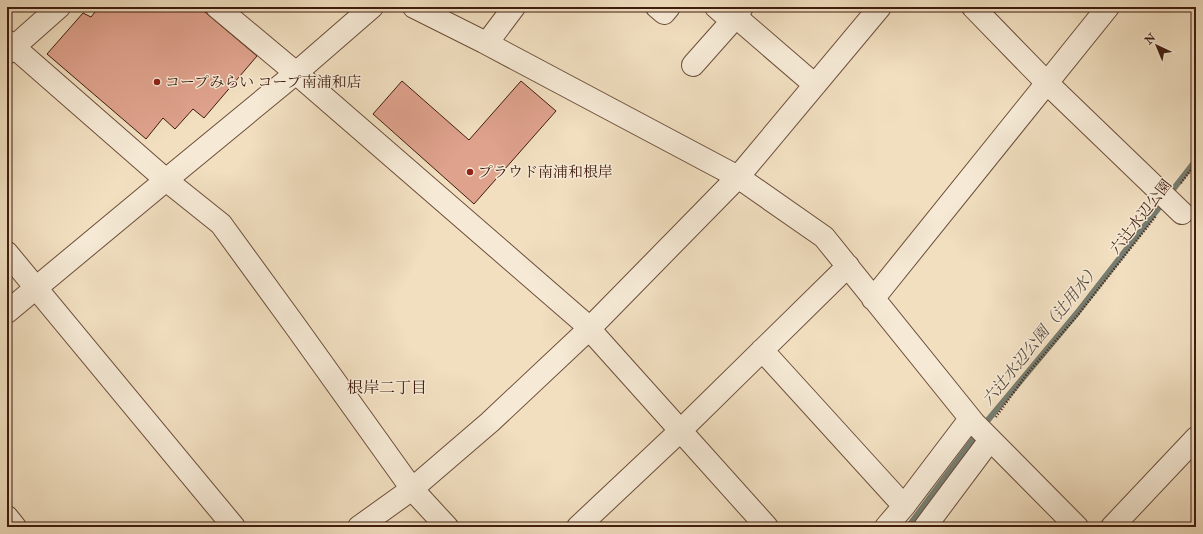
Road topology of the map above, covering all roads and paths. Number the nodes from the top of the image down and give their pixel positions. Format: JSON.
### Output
{"nodes":[{"id":1,"x":59,"y":7,"type":"edge"},
{"id":2,"x":217,"y":7,"type":"edge"},
{"id":3,"x":372,"y":7,"type":"edge"},
{"id":4,"x":414,"y":7,"type":"edge"},
{"id":5,"x":514,"y":7,"type":"edge"},
{"id":6,"x":657,"y":7,"type":"edge"},
{"id":7,"x":668,"y":7,"type":"edge"},
{"id":8,"x":880,"y":7,"type":"edge"},
{"id":9,"x":973,"y":7,"type":"edge"},
{"id":10,"x":1108,"y":7,"type":"edge"},
{"id":11,"x":731,"y":13,"type":"edge"},
{"id":12,"x":487,"y":43,"type":"junction"},
{"id":13,"x":9,"y":47,"type":"edge"},
{"id":14,"x":693,"y":65,"type":"dead end"},
{"id":15,"x":296,"y":73,"type":"junction"},
{"id":16,"x":1047,"y":83,"type":"junction"},
{"id":17,"x":815,"y":85,"type":"junction"},
{"id":18,"x":1196,"y":163,"type":"edge"},
{"id":19,"x":738,"y":178,"type":"junction"},
{"id":20,"x":166,"y":180,"type":"junction"},
{"id":21,"x":1175,"y":206,"type":"junction"},
{"id":22,"x":7,"y":253,"type":"edge"},
{"id":23,"x":848,"y":266,"type":"junction"},
{"id":24,"x":36,"y":289,"type":"junction"},
{"id":25,"x":873,"y":299,"type":"junction"},
{"id":26,"x":7,"y":312,"type":"edge"},
{"id":27,"x":589,"y":329,"type":"junction"},
{"id":28,"x":762,"y":350,"type":"junction"},
{"id":29,"x":981,"y":430,"type":"junction"},
{"id":30,"x":680,"y":431,"type":"junction"},
{"id":31,"x":1196,"y":438,"type":"edge"},
{"id":32,"x":412,"y":489,"type":"junction"},
{"id":33,"x":904,"y":506,"type":"junction"},
{"id":34,"x":7,"y":517,"type":"edge"},
{"id":35,"x":591,"y":523,"type":"edge"},
{"id":36,"x":15,"y":527,"type":"edge"},
{"id":37,"x":234,"y":527,"type":"edge"},
{"id":38,"x":359,"y":527,"type":"edge"},
{"id":39,"x":447,"y":527,"type":"edge"},
{"id":40,"x":767,"y":527,"type":"edge"},
{"id":41,"x":886,"y":527,"type":"edge"},
{"id":42,"x":925,"y":527,"type":"edge"},
{"id":43,"x":1076,"y":527,"type":"edge"},
{"id":44,"x":1112,"y":527,"type":"edge"}],
"edges":[{"from":1,"to":13,"type":"street"},
{"from":2,"to":15,"type":"street"},
{"from":3,"to":15,"type":"street"},
{"from":4,"to":12,"type":"street"},
{"from":5,"to":12,"type":"street"},
{"from":6,"to":7,"type":"street"},
{"from":8,"to":17,"type":"street"},
{"from":9,"to":16,"type":"street"},
{"from":10,"to":16,"type":"street"},
{"from":11,"to":14,"type":"street"},
{"from":11,"to":17,"type":"street"},
{"from":12,"to":19,"type":"street"},
{"from":13,"to":20,"type":"street"},
{"from":15,"to":20,"type":"street"},
{"from":15,"to":27,"type":"street"},
{"from":16,"to":21,"type":"street"},
{"from":16,"to":25,"type":"street"},
{"from":17,"to":19,"type":"street"},
{"from":18,"to":21,"type":"path","name":"六辻水辺公園"},
{"from":19,"to":23,"type":"street"},
{"from":19,"to":27,"type":"street"},
{"from":20,"to":24,"type":"street"},
{"from":20,"to":32,"type":"street"},
{"from":21,"to":29,"type":"path","name":"六辻水辺公園"},
{"from":22,"to":24,"type":"street"},
{"from":23,"to":25,"type":"street"},
{"from":23,"to":28,"type":"street"},
{"from":24,"to":26,"type":"street"},
{"from":24,"to":37,"type":"street"},
{"from":25,"to":29,"type":"street"},
{"from":27,"to":30,"type":"street"},
{"from":27,"to":32,"type":"street"},
{"from":28,"to":30,"type":"street"},
{"from":28,"to":33,"type":"street"},
{"from":29,"to":33,"type":"street"},
{"from":29,"to":42,"type":"street"},
{"from":29,"to":43,"type":"street"},
{"from":30,"to":35,"type":"street"},
{"from":30,"to":40,"type":"street"},
{"from":31,"to":44,"type":"street"},
{"from":32,"to":38,"type":"street"},
{"from":32,"to":39,"type":"street"},
{"from":33,"to":41,"type":"street"},
{"from":34,"to":36,"type":"street"}]}
